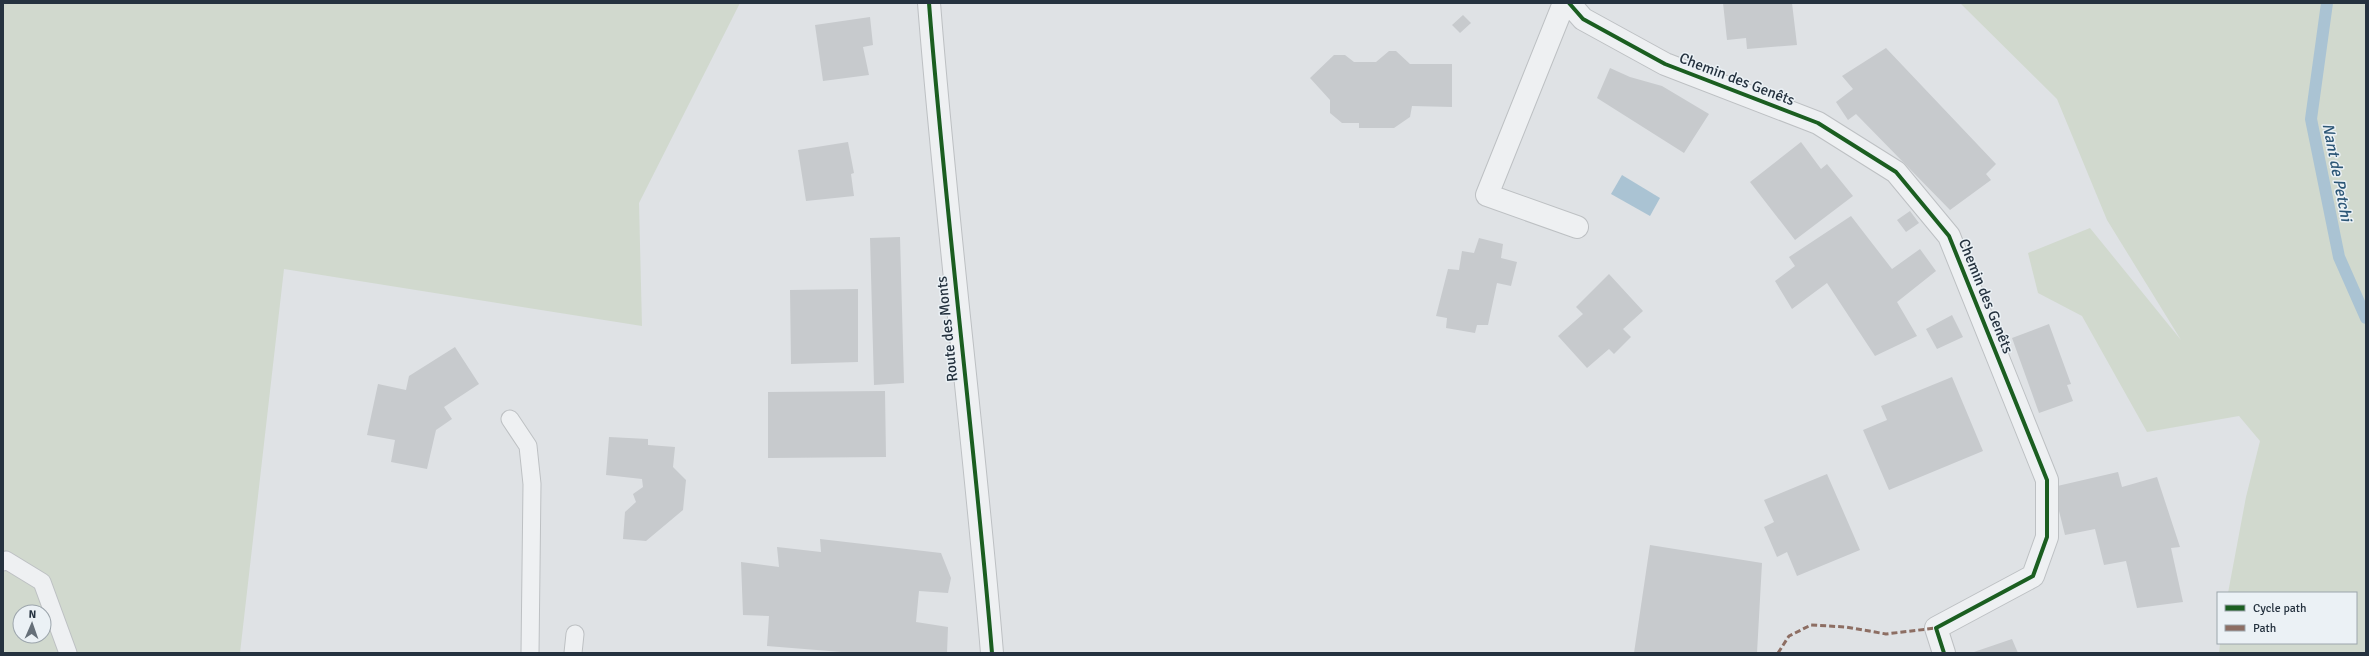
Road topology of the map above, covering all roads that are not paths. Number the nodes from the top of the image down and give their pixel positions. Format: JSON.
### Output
{"nodes":[{"id":1,"x":929,"y":3,"type":"edge"},
{"id":2,"x":1564,"y":3,"type":"edge"},
{"id":3,"x":1569,"y":3,"type":"edge"},
{"id":4,"x":1577,"y":227,"type":"dead end"},
{"id":5,"x":510,"y":419,"type":"dead end"},
{"id":6,"x":3,"y":562,"type":"edge"},
{"id":7,"x":575,"y":634,"type":"dead end"},
{"id":8,"x":68,"y":653,"type":"edge"},
{"id":9,"x":530,"y":653,"type":"edge"},
{"id":10,"x":573,"y":653,"type":"edge"},
{"id":11,"x":992,"y":653,"type":"edge"},
{"id":12,"x":1944,"y":653,"type":"edge"}],
"edges":[{"from":1,"to":11,"type":"street","name":"Route des Monts"},
{"from":2,"to":4,"type":"street"},
{"from":3,"to":12,"type":"street","name":"Chemin des Genêts"},
{"from":5,"to":9,"type":"lane"},
{"from":6,"to":8,"type":"lane"},
{"from":7,"to":10,"type":"lane"}]}
